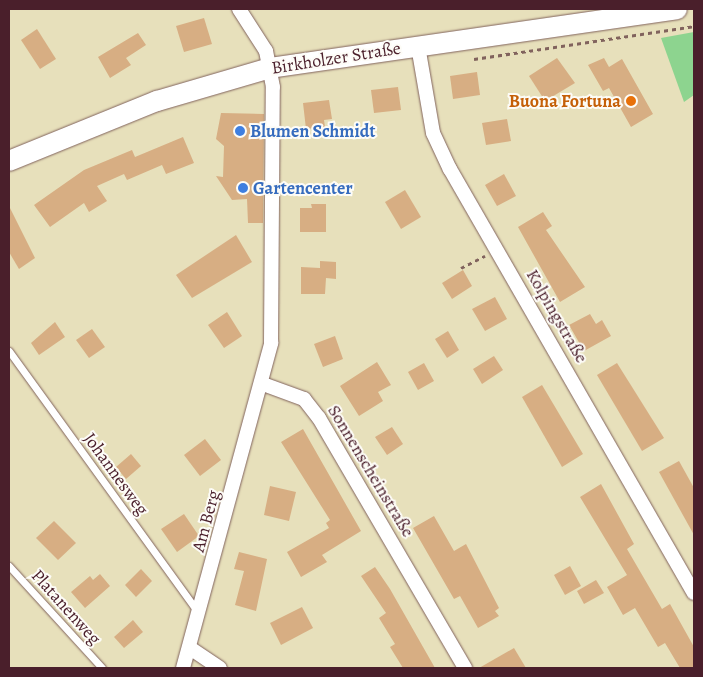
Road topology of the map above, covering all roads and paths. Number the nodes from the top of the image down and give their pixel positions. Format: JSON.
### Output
{"nodes":[{"id":1,"x":239,"y":9,"type":"edge"},
{"id":2,"x":677,"y":9,"type":"edge"},
{"id":3,"x":653,"y":11,"type":"edge"},
{"id":4,"x":694,"y":26,"type":"edge"},
{"id":5,"x":418,"y":46,"type":"junction"},
{"id":6,"x":469,"y":59,"type":"dead end"},
{"id":7,"x":270,"y":68,"type":"junction"},
{"id":8,"x":9,"y":161,"type":"edge"},
{"id":9,"x":483,"y":257,"type":"dead end"},
{"id":10,"x":461,"y":268,"type":"dead end"},
{"id":11,"x":9,"y":351,"type":"edge"},
{"id":12,"x":263,"y":384,"type":"junction"},
{"id":13,"x":9,"y":566,"type":"edge"},
{"id":14,"x":694,"y":593,"type":"edge"},
{"id":15,"x":200,"y":614,"type":"junction"},
{"id":16,"x":190,"y":648,"type":"junction"},
{"id":17,"x":102,"y":668,"type":"edge"},
{"id":18,"x":183,"y":668,"type":"edge"},
{"id":19,"x":220,"y":668,"type":"edge"},
{"id":20,"x":465,"y":668,"type":"edge"}],
"edges":[{"from":1,"to":7,"type":"street"},
{"from":2,"to":3,"type":"street","name":"Birkholzer Straße"},
{"from":3,"to":5,"type":"street","name":"Birkholzer Straße"},
{"from":4,"to":6,"type":"path"},
{"from":5,"to":7,"type":"street","name":"Birkholzer Straße"},
{"from":5,"to":14,"type":"street","name":"Kolpingstraße"},
{"from":7,"to":8,"type":"street","name":"Birkholzer Straße"},
{"from":7,"to":12,"type":"street"},
{"from":9,"to":10,"type":"path"},
{"from":11,"to":15,"type":"lane","name":"Johannesweg"},
{"from":12,"to":15,"type":"street","name":"Am Berg"},
{"from":12,"to":20,"type":"street","name":"Sonnenscheinstraße"},
{"from":13,"to":17,"type":"lane","name":"Platanenweg"},
{"from":15,"to":16,"type":"street","name":"Am Berg"},
{"from":16,"to":18,"type":"street","name":"Am Berg"},
{"from":16,"to":19,"type":"street"}]}
